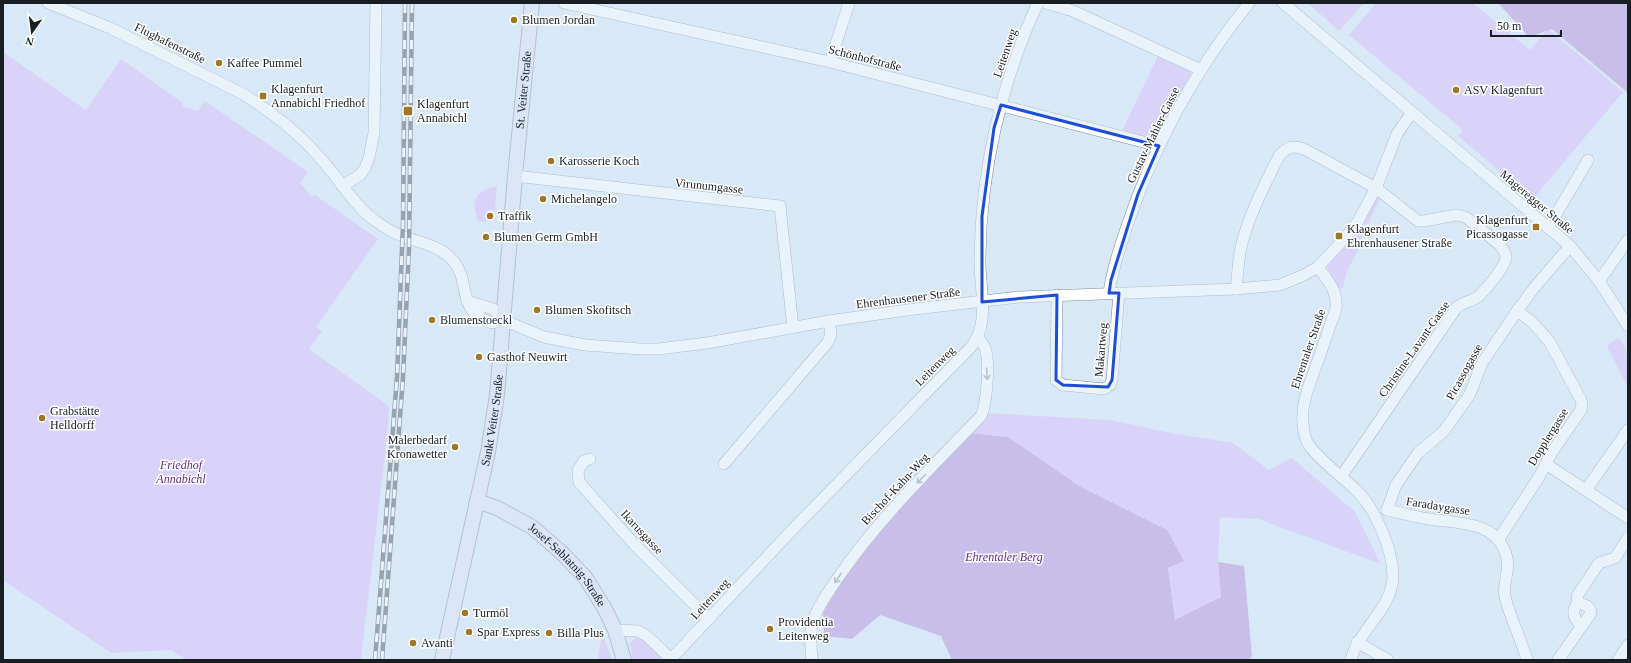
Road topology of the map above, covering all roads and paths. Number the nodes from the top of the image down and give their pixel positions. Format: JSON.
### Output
{"nodes":[{"id":1,"x":48,"y":3,"type":"edge"},
{"id":2,"x":376,"y":3,"type":"edge"},
{"id":3,"x":532,"y":3,"type":"edge"},
{"id":4,"x":564,"y":3,"type":"edge"},
{"id":5,"x":849,"y":3,"type":"edge"},
{"id":6,"x":1038,"y":3,"type":"edge"},
{"id":7,"x":1046,"y":3,"type":"edge"},
{"id":8,"x":1249,"y":3,"type":"edge"},
{"id":9,"x":1283,"y":3,"type":"edge"},
{"id":10,"x":830,"y":62,"type":"junction"},
{"id":11,"x":1201,"y":70,"type":"junction"},
{"id":12,"x":1001,"y":106,"type":"junction"},
{"id":13,"x":1412,"y":112,"type":"junction"},
{"id":14,"x":1159,"y":146,"type":"junction"},
{"id":15,"x":1588,"y":160,"type":"dead end"},
{"id":16,"x":514,"y":176,"type":"junction"},
{"id":17,"x":342,"y":186,"type":"junction"},
{"id":18,"x":1376,"y":188,"type":"junction"},
{"id":19,"x":1548,"y":228,"type":"junction"},
{"id":20,"x":1628,"y":240,"type":"edge"},
{"id":21,"x":1570,"y":246,"type":"junction"},
{"id":22,"x":1318,"y":267,"type":"junction"},
{"id":23,"x":1599,"y":281,"type":"junction"},
{"id":24,"x":1236,"y":289,"type":"junction"},
{"id":25,"x":1114,"y":293,"type":"junction"},
{"id":26,"x":1057,"y":295,"type":"junction"},
{"id":27,"x":982,"y":302,"type":"junction"},
{"id":28,"x":1517,"y":311,"type":"junction"},
{"id":29,"x":1624,"y":311,"type":"edge"},
{"id":30,"x":503,"y":320,"type":"junction"},
{"id":31,"x":829,"y":322,"type":"junction"},
{"id":32,"x":1628,"y":326,"type":"edge"},
{"id":33,"x":793,"y":328,"type":"junction"},
{"id":34,"x":978,"y":338,"type":"junction"},
{"id":35,"x":1628,"y":430,"type":"edge"},
{"id":36,"x":590,"y":459,"type":"dead end"},
{"id":37,"x":724,"y":464,"type":"dead end"},
{"id":38,"x":1546,"y":464,"type":"junction"},
{"id":39,"x":1341,"y":477,"type":"junction"},
{"id":40,"x":1586,"y":490,"type":"junction"},
{"id":41,"x":477,"y":501,"type":"junction"},
{"id":42,"x":1387,"y":510,"type":"junction"},
{"id":43,"x":1374,"y":515,"type":"junction"},
{"id":44,"x":1628,"y":518,"type":"edge"},
{"id":45,"x":1628,"y":538,"type":"edge"},
{"id":46,"x":1498,"y":540,"type":"junction"},
{"id":47,"x":1578,"y":602,"type":"junction"},
{"id":48,"x":709,"y":619,"type":"junction"},
{"id":49,"x":1582,"y":626,"type":"junction"},
{"id":50,"x":615,"y":630,"type":"junction"},
{"id":51,"x":1357,"y":642,"type":"junction"},
{"id":52,"x":1628,"y":645,"type":"edge"},
{"id":53,"x":442,"y":660,"type":"edge"},
{"id":54,"x":624,"y":660,"type":"edge"},
{"id":55,"x":672,"y":660,"type":"edge"},
{"id":56,"x":812,"y":660,"type":"edge"},
{"id":57,"x":1351,"y":660,"type":"edge"},
{"id":58,"x":1388,"y":660,"type":"edge"},
{"id":59,"x":1527,"y":660,"type":"edge"},
{"id":60,"x":1558,"y":660,"type":"edge"},
{"id":61,"x":1618,"y":660,"type":"edge"}],
"edges":[{"from":1,"to":17,"type":"street","name":"Flughafenstraße"},
{"from":2,"to":17,"type":"street"},
{"from":3,"to":16,"type":"main road","name":"St. Veiter Straße"},
{"from":4,"to":10,"type":"street","name":"Schönhofstraße"},
{"from":5,"to":10,"type":"street"},
{"from":6,"to":12,"type":"street","name":"Leitenweg"},
{"from":7,"to":11,"type":"street"},
{"from":8,"to":11,"type":"street","name":"Gustav-Mahler-Gasse"},
{"from":9,"to":13,"type":"street"},
{"from":10,"to":12,"type":"street","name":"Schönhofstraße"},
{"from":11,"to":14,"type":"street","name":"Gustav-Mahler-Gasse"},
{"from":12,"to":14,"type":"street","name":"Schönhofstraße"},
{"from":12,"to":27,"type":"street","name":"Leitenweg"},
{"from":13,"to":18,"type":"street"},
{"from":13,"to":19,"type":"street","name":"Mageregger Straße"},
{"from":14,"to":25,"type":"street","name":"Gustav-Mahler-Gasse"},
{"from":15,"to":19,"type":"street"},
{"from":16,"to":30,"type":"main road","name":"Sankt Veiter Straße"},
{"from":16,"to":33,"type":"street","name":"Virunumgasse"},
{"from":17,"to":30,"type":"street","name":"Flughafenstraße"},
{"from":18,"to":22,"type":"street"},
{"from":18,"to":24,"type":"street"},
{"from":18,"to":39,"type":"street","name":"Christine-Lavant-Gasse"},
{"from":19,"to":21,"type":"street","name":"Mageregger Straße"},
{"from":20,"to":23,"type":"street"},
{"from":21,"to":23,"type":"street","name":"Mageregger Straße"},
{"from":21,"to":28,"type":"street","name":"Picassogasse"},
{"from":22,"to":24,"type":"street","name":"Ehrenhausener Straße"},
{"from":22,"to":39,"type":"street","name":"Ehrentaler Straße"},
{"from":23,"to":29,"type":"street","name":"Mageregger Straße"},
{"from":24,"to":25,"type":"street","name":"Ehrenhausener Straße"},
{"from":25,"to":26,"type":"street","name":"Ehrenhausener Straße"},
{"from":25,"to":26,"type":"street","name":"Makartweg"},
{"from":26,"to":27,"type":"street","name":"Ehrenhausener Straße"},
{"from":27,"to":31,"type":"street","name":"Ehrenhausener Straße"},
{"from":27,"to":34,"type":"street","name":"Leitenweg"},
{"from":28,"to":38,"type":"street","name":"Dopplergasse"},
{"from":28,"to":42,"type":"street","name":"Picassogasse"},
{"from":29,"to":32,"type":"street","name":"Mageregger Straße"},
{"from":30,"to":33,"type":"street","name":"Ehrenhausener Straße"},
{"from":30,"to":41,"type":"main road","name":"Sankt Veiter Straße"},
{"from":31,"to":33,"type":"street","name":"Ehrenhausener Straße"},
{"from":31,"to":37,"type":"street"},
{"from":34,"to":48,"type":"street","name":"Leitenweg"},
{"from":34,"to":56,"type":"street","name":"Bischof-Kahn-Weg","one_way":true},
{"from":35,"to":40,"type":"street"},
{"from":36,"to":48,"type":"street","name":"Ikarusgasse"},
{"from":38,"to":40,"type":"street"},
{"from":38,"to":46,"type":"street","name":"Dopplergasse"},
{"from":39,"to":43,"type":"street","name":"Ehrentaler Straße"},
{"from":40,"to":44,"type":"street"},
{"from":41,"to":50,"type":"main road","name":"Josef-Sablatnig-Straße"},
{"from":41,"to":53,"type":"main road","name":"Sankt Veiter Straße"},
{"from":42,"to":43,"type":"street"},
{"from":42,"to":46,"type":"street","name":"Faradaygasse"},
{"from":43,"to":51,"type":"street","name":"Ehrentaler Straße"},
{"from":45,"to":47,"type":"street"},
{"from":46,"to":59,"type":"street","name":"Faradaygasse"},
{"from":47,"to":49,"type":"street"},
{"from":47,"to":49,"type":"street"},
{"from":48,"to":55,"type":"street","name":"Leitenweg"},
{"from":49,"to":60,"type":"street"},
{"from":50,"to":54,"type":"main road","name":"Josef-Sablatnig-Straße"},
{"from":50,"to":55,"type":"street"},
{"from":51,"to":57,"type":"street","name":"Ehrentaler Straße"},
{"from":51,"to":58,"type":"street"},
{"from":52,"to":61,"type":"street"}]}
